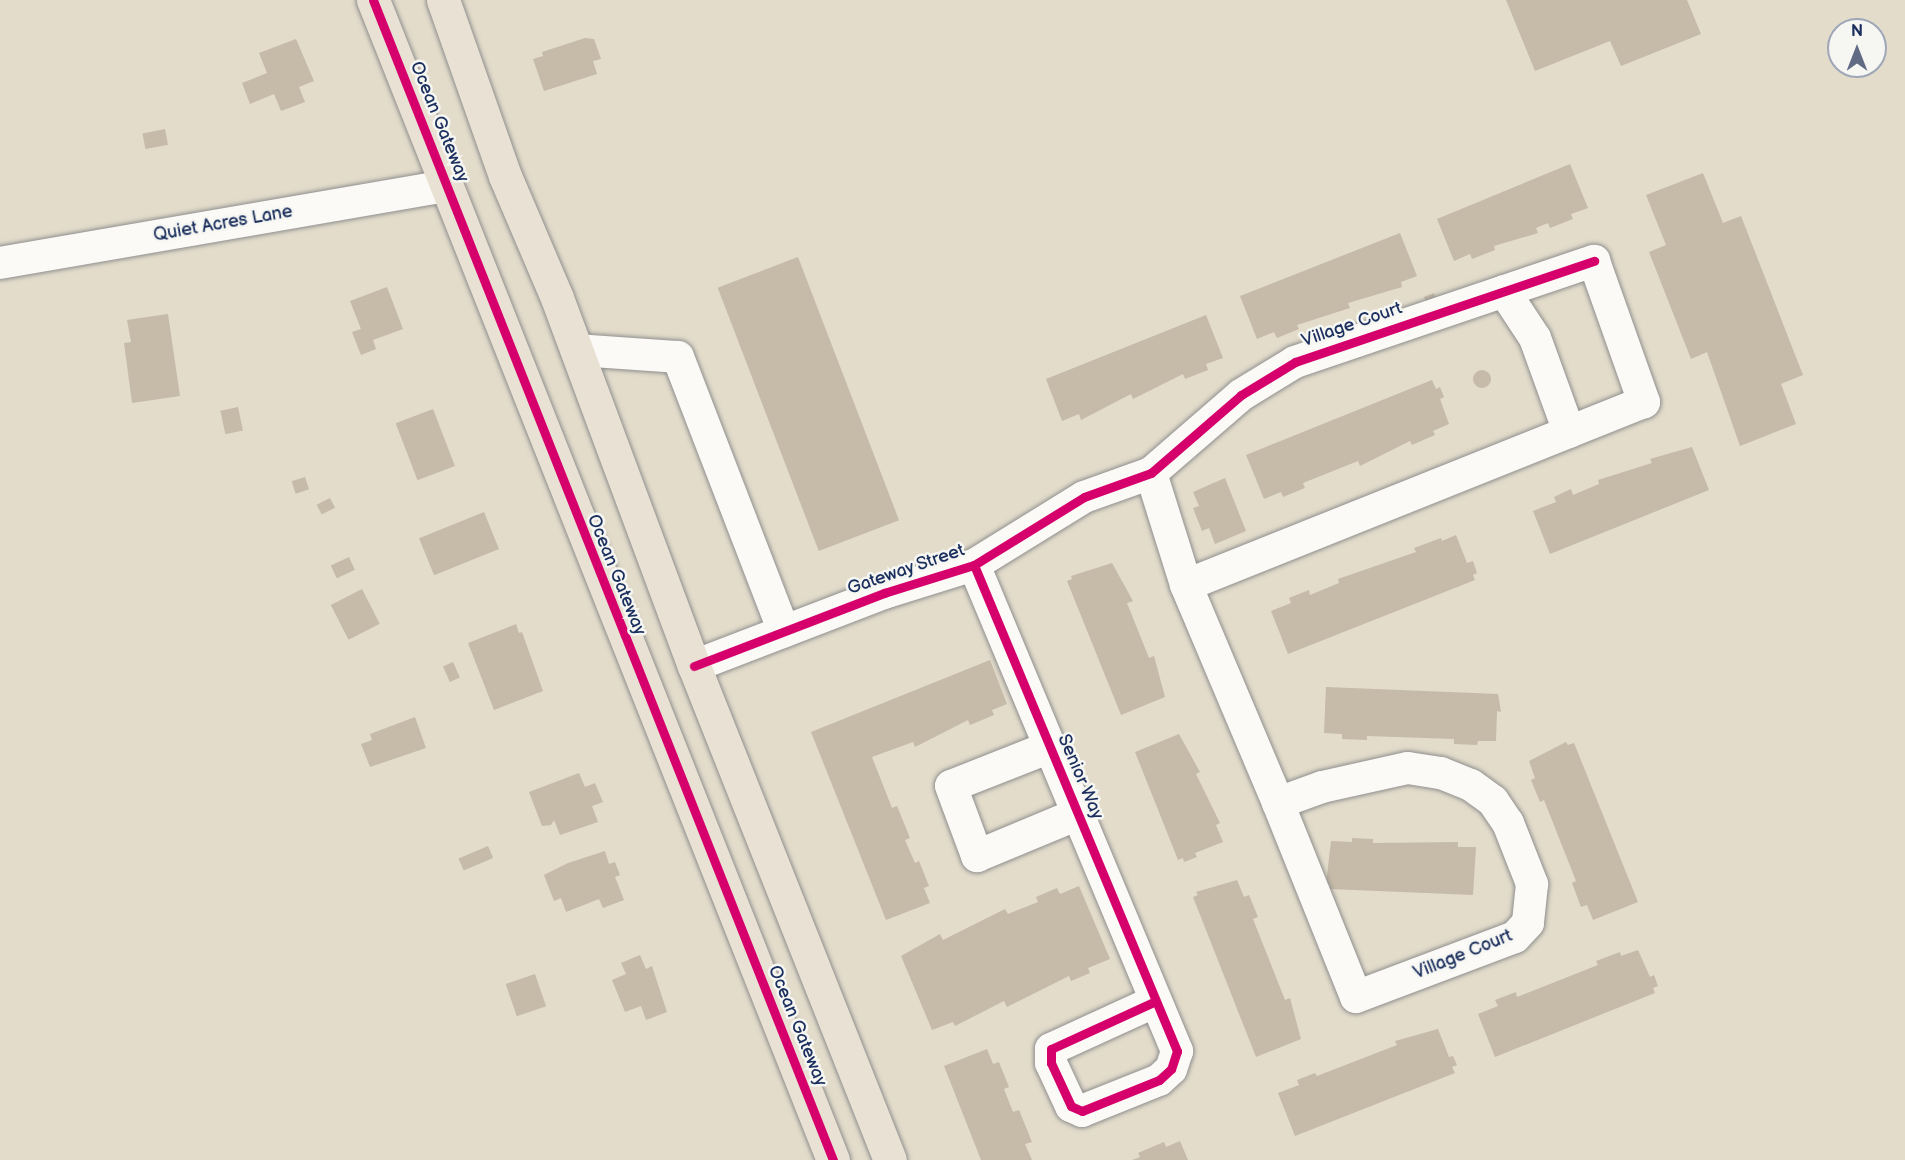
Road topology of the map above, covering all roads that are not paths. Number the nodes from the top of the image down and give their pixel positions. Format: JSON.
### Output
{"nodes":[{"id":1,"x":373,"y":0,"type":"edge"},
{"id":2,"x":443,"y":0,"type":"edge"},
{"id":3,"x":447,"y":186,"type":"junction"},
{"id":4,"x":0,"y":263,"type":"edge"},
{"id":5,"x":1504,"y":291,"type":"junction"},
{"id":6,"x":577,"y":350,"type":"junction"},
{"id":7,"x":1569,"y":432,"type":"junction"},
{"id":8,"x":1151,"y":473,"type":"junction"},
{"id":9,"x":974,"y":565,"type":"junction"},
{"id":10,"x":1186,"y":585,"type":"junction"},
{"id":11,"x":784,"y":631,"type":"junction"},
{"id":12,"x":694,"y":666,"type":"junction"},
{"id":13,"x":1050,"y":747,"type":"junction"},
{"id":14,"x":1278,"y":803,"type":"junction"},
{"id":15,"x":1078,"y":814,"type":"junction"},
{"id":16,"x":1156,"y":1001,"type":"dead end"},
{"id":17,"x":832,"y":1160,"type":"edge"},
{"id":18,"x":890,"y":1160,"type":"edge"}],
"edges":[{"from":1,"to":3,"type":"main road","name":"Ocean Gateway"},
{"from":2,"to":6,"type":"main road","name":"Ocean Gateway"},
{"from":3,"to":4,"type":"street","name":"Quiet Acres Lane"},
{"from":3,"to":17,"type":"main road","name":"Ocean Gateway"},
{"from":5,"to":7,"type":"street"},
{"from":5,"to":7,"type":"street","name":"Village Court"},
{"from":5,"to":8,"type":"street","name":"Village Court"},
{"from":6,"to":11,"type":"street"},
{"from":6,"to":12,"type":"main road","name":"Ocean Gateway"},
{"from":7,"to":10,"type":"street"},
{"from":8,"to":9,"type":"street","name":"Gateway Street"},
{"from":8,"to":10,"type":"street","name":"Village Court"},
{"from":9,"to":11,"type":"street","name":"Gateway Street"},
{"from":9,"to":13,"type":"street","name":"Senior Way"},
{"from":10,"to":14,"type":"street","name":"Village Court"},
{"from":11,"to":12,"type":"street","name":"Gateway Street"},
{"from":12,"to":18,"type":"main road","name":"Ocean Gateway"},
{"from":13,"to":15,"type":"street","name":"Senior Way"},
{"from":13,"to":15,"type":"street"},
{"from":14,"to":14,"type":"street","name":"Village Court"},
{"from":15,"to":16,"type":"street","name":"Senior Way"}]}
